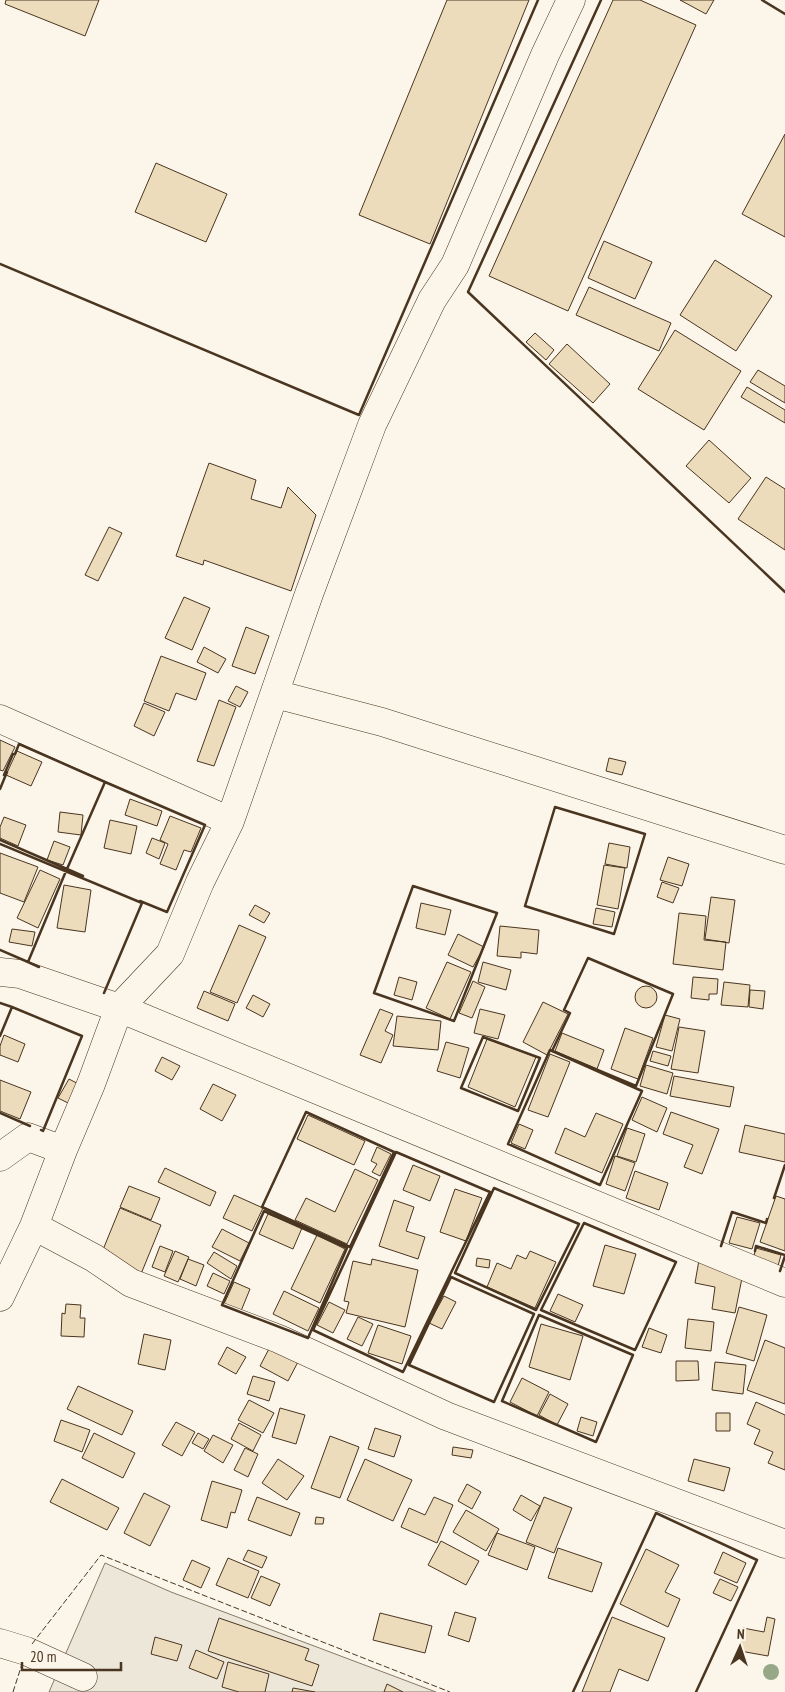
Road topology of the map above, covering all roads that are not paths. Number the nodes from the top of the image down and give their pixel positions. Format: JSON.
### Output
{"nodes":[{"id":1,"x":571,"y":0,"type":"edge"},
{"id":2,"x":275,"y":694,"type":"junction"},
{"id":3,"x":0,"y":719,"type":"edge"},
{"id":4,"x":230,"y":821,"type":"junction"},
{"id":5,"x":785,"y":850,"type":"edge"},
{"id":6,"x":0,"y":972,"type":"edge"},
{"id":7,"x":119,"y":1008,"type":"junction"},
{"id":8,"x":63,"y":1150,"type":"junction"},
{"id":9,"x":0,"y":1157,"type":"edge"},
{"id":10,"x":34,"y":1226,"type":"junction"},
{"id":11,"x":785,"y":1283,"type":"edge"},
{"id":12,"x":0,"y":1297,"type":"edge"},
{"id":13,"x":785,"y":1544,"type":"edge"},
{"id":14,"x":1,"y":1647,"type":"edge"},
{"id":15,"x":83,"y":1676,"type":"dead end"}],
"edges":[{"from":1,"to":2,"type":"street"},
{"from":2,"to":4,"type":"street"},
{"from":2,"to":5,"type":"street"},
{"from":3,"to":4,"type":"street"},
{"from":4,"to":7,"type":"street"},
{"from":6,"to":7,"type":"street"},
{"from":7,"to":8,"type":"street"},
{"from":7,"to":11,"type":"street"},
{"from":8,"to":9,"type":"street"},
{"from":8,"to":10,"type":"street"},
{"from":10,"to":12,"type":"street"},
{"from":10,"to":13,"type":"street"},
{"from":14,"to":15,"type":"street"}]}
